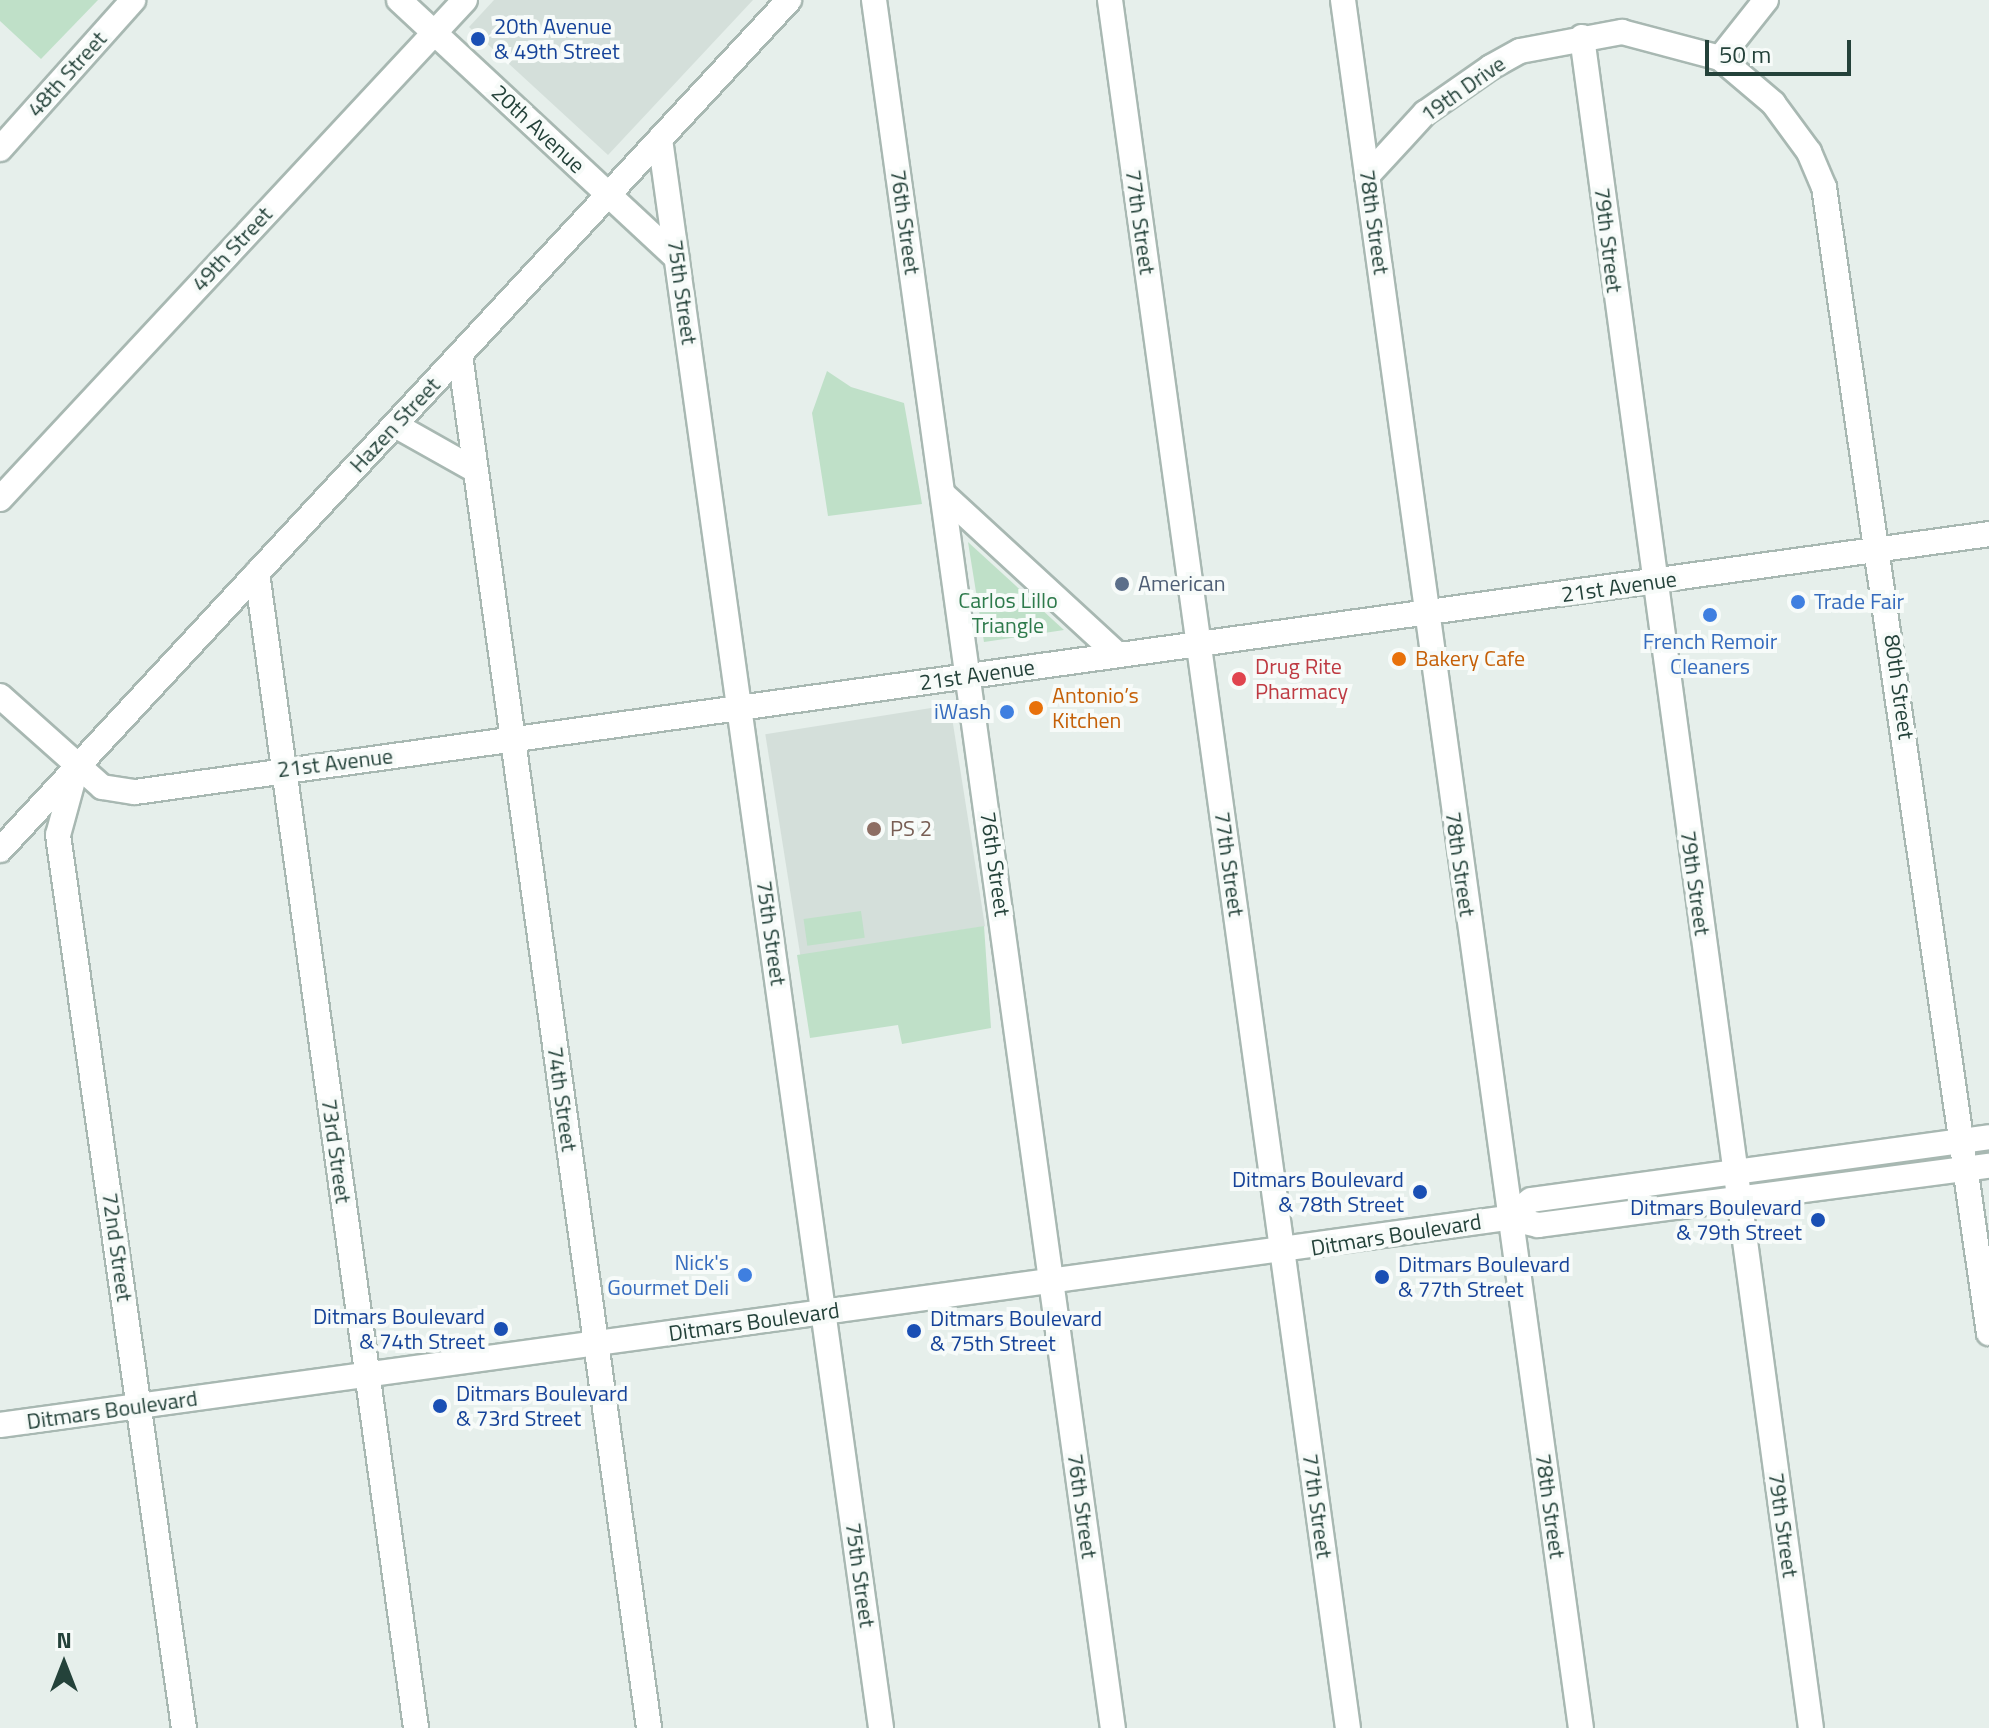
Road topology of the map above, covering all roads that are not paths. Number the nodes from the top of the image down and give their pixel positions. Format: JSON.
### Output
{"nodes":[{"id":1,"x":133,"y":0,"type":"edge"},
{"id":2,"x":399,"y":0,"type":"edge"},
{"id":3,"x":465,"y":0,"type":"edge"},
{"id":4,"x":789,"y":0,"type":"edge"},
{"id":5,"x":874,"y":0,"type":"edge"},
{"id":6,"x":1110,"y":0,"type":"edge"},
{"id":7,"x":1343,"y":0,"type":"edge"},
{"id":8,"x":1766,"y":0,"type":"edge"},
{"id":9,"x":434,"y":33,"type":"junction"},
{"id":10,"x":1582,"y":37,"type":"junction"},
{"id":11,"x":1720,"y":58,"type":"junction"},
{"id":12,"x":660,"y":139,"type":"junction"},
{"id":13,"x":0,"y":149,"type":"edge"},
{"id":14,"x":1367,"y":176,"type":"junction"},
{"id":15,"x":609,"y":195,"type":"junction"},
{"id":16,"x":677,"y":258,"type":"junction"},
{"id":17,"x":460,"y":355,"type":"junction"},
{"id":18,"x":395,"y":425,"type":"junction"},
{"id":19,"x":475,"y":470,"type":"junction"},
{"id":20,"x":943,"y":494,"type":"junction"},
{"id":21,"x":0,"y":499,"type":"edge"},
{"id":22,"x":1989,"y":534,"type":"edge"},
{"id":23,"x":1879,"y":550,"type":"junction"},
{"id":24,"x":257,"y":573,"type":"junction"},
{"id":25,"x":1653,"y":582,"type":"junction"},
{"id":26,"x":1425,"y":614,"type":"junction"},
{"id":27,"x":1198,"y":644,"type":"junction"},
{"id":28,"x":1118,"y":655,"type":"junction"},
{"id":29,"x":970,"y":676,"type":"junction"},
{"id":30,"x":0,"y":696,"type":"edge"},
{"id":31,"x":740,"y":708,"type":"junction"},
{"id":32,"x":512,"y":739,"type":"junction"},
{"id":33,"x":76,"y":768,"type":"junction"},
{"id":34,"x":283,"y":769,"type":"junction"},
{"id":35,"x":0,"y":850,"type":"edge"},
{"id":36,"x":1989,"y":1137,"type":"edge"},
{"id":37,"x":1963,"y":1139,"type":"junction"},
{"id":38,"x":1978,"y":1166,"type":"edge"},
{"id":39,"x":1735,"y":1170,"type":"junction"},
{"id":40,"x":1740,"y":1198,"type":"junction"},
{"id":41,"x":1508,"y":1218,"type":"junction"},
{"id":42,"x":1282,"y":1252,"type":"junction"},
{"id":43,"x":1052,"y":1281,"type":"junction"},
{"id":44,"x":824,"y":1313,"type":"junction"},
{"id":45,"x":1989,"y":1333,"type":"edge"},
{"id":46,"x":596,"y":1344,"type":"junction"},
{"id":47,"x":367,"y":1375,"type":"junction"},
{"id":48,"x":140,"y":1406,"type":"junction"},
{"id":49,"x":0,"y":1425,"type":"edge"},
{"id":50,"x":184,"y":1728,"type":"edge"},
{"id":51,"x":416,"y":1728,"type":"edge"},
{"id":52,"x":649,"y":1728,"type":"edge"},
{"id":53,"x":881,"y":1728,"type":"edge"},
{"id":54,"x":1113,"y":1728,"type":"edge"},
{"id":55,"x":1348,"y":1728,"type":"edge"},
{"id":56,"x":1581,"y":1728,"type":"edge"},
{"id":57,"x":1811,"y":1728,"type":"edge"}],
"edges":[{"from":1,"to":13,"type":"street","name":"48th Street"},
{"from":2,"to":9,"type":"street","name":"20th Avenue"},
{"from":3,"to":9,"type":"street","name":"49th Street"},
{"from":4,"to":12,"type":"street","name":"Hazen Street"},
{"from":5,"to":20,"type":"street","name":"76th Street"},
{"from":6,"to":27,"type":"street","name":"77th Street"},
{"from":7,"to":14,"type":"street","name":"78th Street"},
{"from":8,"to":11,"type":"street"},
{"from":9,"to":15,"type":"street","name":"20th Avenue"},
{"from":9,"to":21,"type":"street","name":"49th Street"},
{"from":10,"to":11,"type":"street","name":"19th Drive"},
{"from":10,"to":14,"type":"street","name":"19th Drive"},
{"from":10,"to":25,"type":"street","name":"79th Street"},
{"from":11,"to":23,"type":"street","name":"80th Street"},
{"from":12,"to":15,"type":"street","name":"Hazen Street"},
{"from":12,"to":16,"type":"street","name":"75th Street"},
{"from":14,"to":26,"type":"street","name":"78th Street"},
{"from":15,"to":16,"type":"street","name":"20th Avenue"},
{"from":15,"to":17,"type":"street","name":"Hazen Street"},
{"from":16,"to":31,"type":"street","name":"75th Street"},
{"from":17,"to":18,"type":"street","name":"Hazen Street"},
{"from":17,"to":19,"type":"street","name":"74th Street"},
{"from":18,"to":19,"type":"street"},
{"from":18,"to":24,"type":"street","name":"Hazen Street"},
{"from":19,"to":32,"type":"street","name":"74th Street"},
{"from":20,"to":28,"type":"street"},
{"from":20,"to":29,"type":"street","name":"76th Street"},
{"from":22,"to":23,"type":"street","name":"21st Avenue"},
{"from":23,"to":25,"type":"street","name":"21st Avenue"},
{"from":23,"to":37,"type":"street","name":"80th Street"},
{"from":24,"to":33,"type":"street","name":"Hazen Street"},
{"from":24,"to":34,"type":"street","name":"73rd Street"},
{"from":25,"to":26,"type":"street","name":"21st Avenue"},
{"from":25,"to":39,"type":"street","name":"79th Street"},
{"from":26,"to":27,"type":"street","name":"21st Avenue"},
{"from":26,"to":41,"type":"street","name":"78th Street"},
{"from":27,"to":28,"type":"street","name":"21st Avenue"},
{"from":27,"to":42,"type":"street","name":"77th Street"},
{"from":28,"to":29,"type":"street","name":"21st Avenue"},
{"from":29,"to":31,"type":"street","name":"21st Avenue"},
{"from":29,"to":43,"type":"street","name":"76th Street"},
{"from":30,"to":33,"type":"street","name":"21st Avenue"},
{"from":31,"to":32,"type":"street","name":"21st Avenue"},
{"from":31,"to":44,"type":"street","name":"75th Street"},
{"from":32,"to":34,"type":"street","name":"21st Avenue"},
{"from":32,"to":46,"type":"street","name":"74th Street"},
{"from":33,"to":34,"type":"street","name":"21st Avenue"},
{"from":33,"to":35,"type":"street","name":"Hazen Street"},
{"from":33,"to":48,"type":"street","name":"72nd Street"},
{"from":34,"to":47,"type":"street","name":"73rd Street"},
{"from":36,"to":37,"type":"street","name":"Ditmars Boulevard"},
{"from":37,"to":38,"type":"street","name":"80th Street"},
{"from":37,"to":39,"type":"street","name":"Ditmars Boulevard"},
{"from":38,"to":40,"type":"street","name":"Ditmars Boulevard"},
{"from":38,"to":45,"type":"street","name":"80th Street"},
{"from":39,"to":40,"type":"street","name":"79th Street"},
{"from":39,"to":41,"type":"street","name":"Ditmars Boulevard"},
{"from":40,"to":41,"type":"street","name":"Ditmars Boulevard"},
{"from":40,"to":57,"type":"street","name":"79th Street"},
{"from":41,"to":42,"type":"street","name":"Ditmars Boulevard"},
{"from":41,"to":56,"type":"street","name":"78th Street"},
{"from":42,"to":43,"type":"street","name":"Ditmars Boulevard"},
{"from":42,"to":55,"type":"street","name":"77th Street"},
{"from":43,"to":44,"type":"street","name":"Ditmars Boulevard"},
{"from":43,"to":54,"type":"street","name":"76th Street"},
{"from":44,"to":46,"type":"street","name":"Ditmars Boulevard"},
{"from":44,"to":53,"type":"street","name":"75th Street"},
{"from":46,"to":47,"type":"street","name":"Ditmars Boulevard"},
{"from":46,"to":52,"type":"street","name":"74th Street"},
{"from":47,"to":48,"type":"street","name":"Ditmars Boulevard"},
{"from":47,"to":51,"type":"street","name":"73rd Street"},
{"from":48,"to":49,"type":"street","name":"Ditmars Boulevard"},
{"from":48,"to":50,"type":"street","name":"72nd Street"}]}
